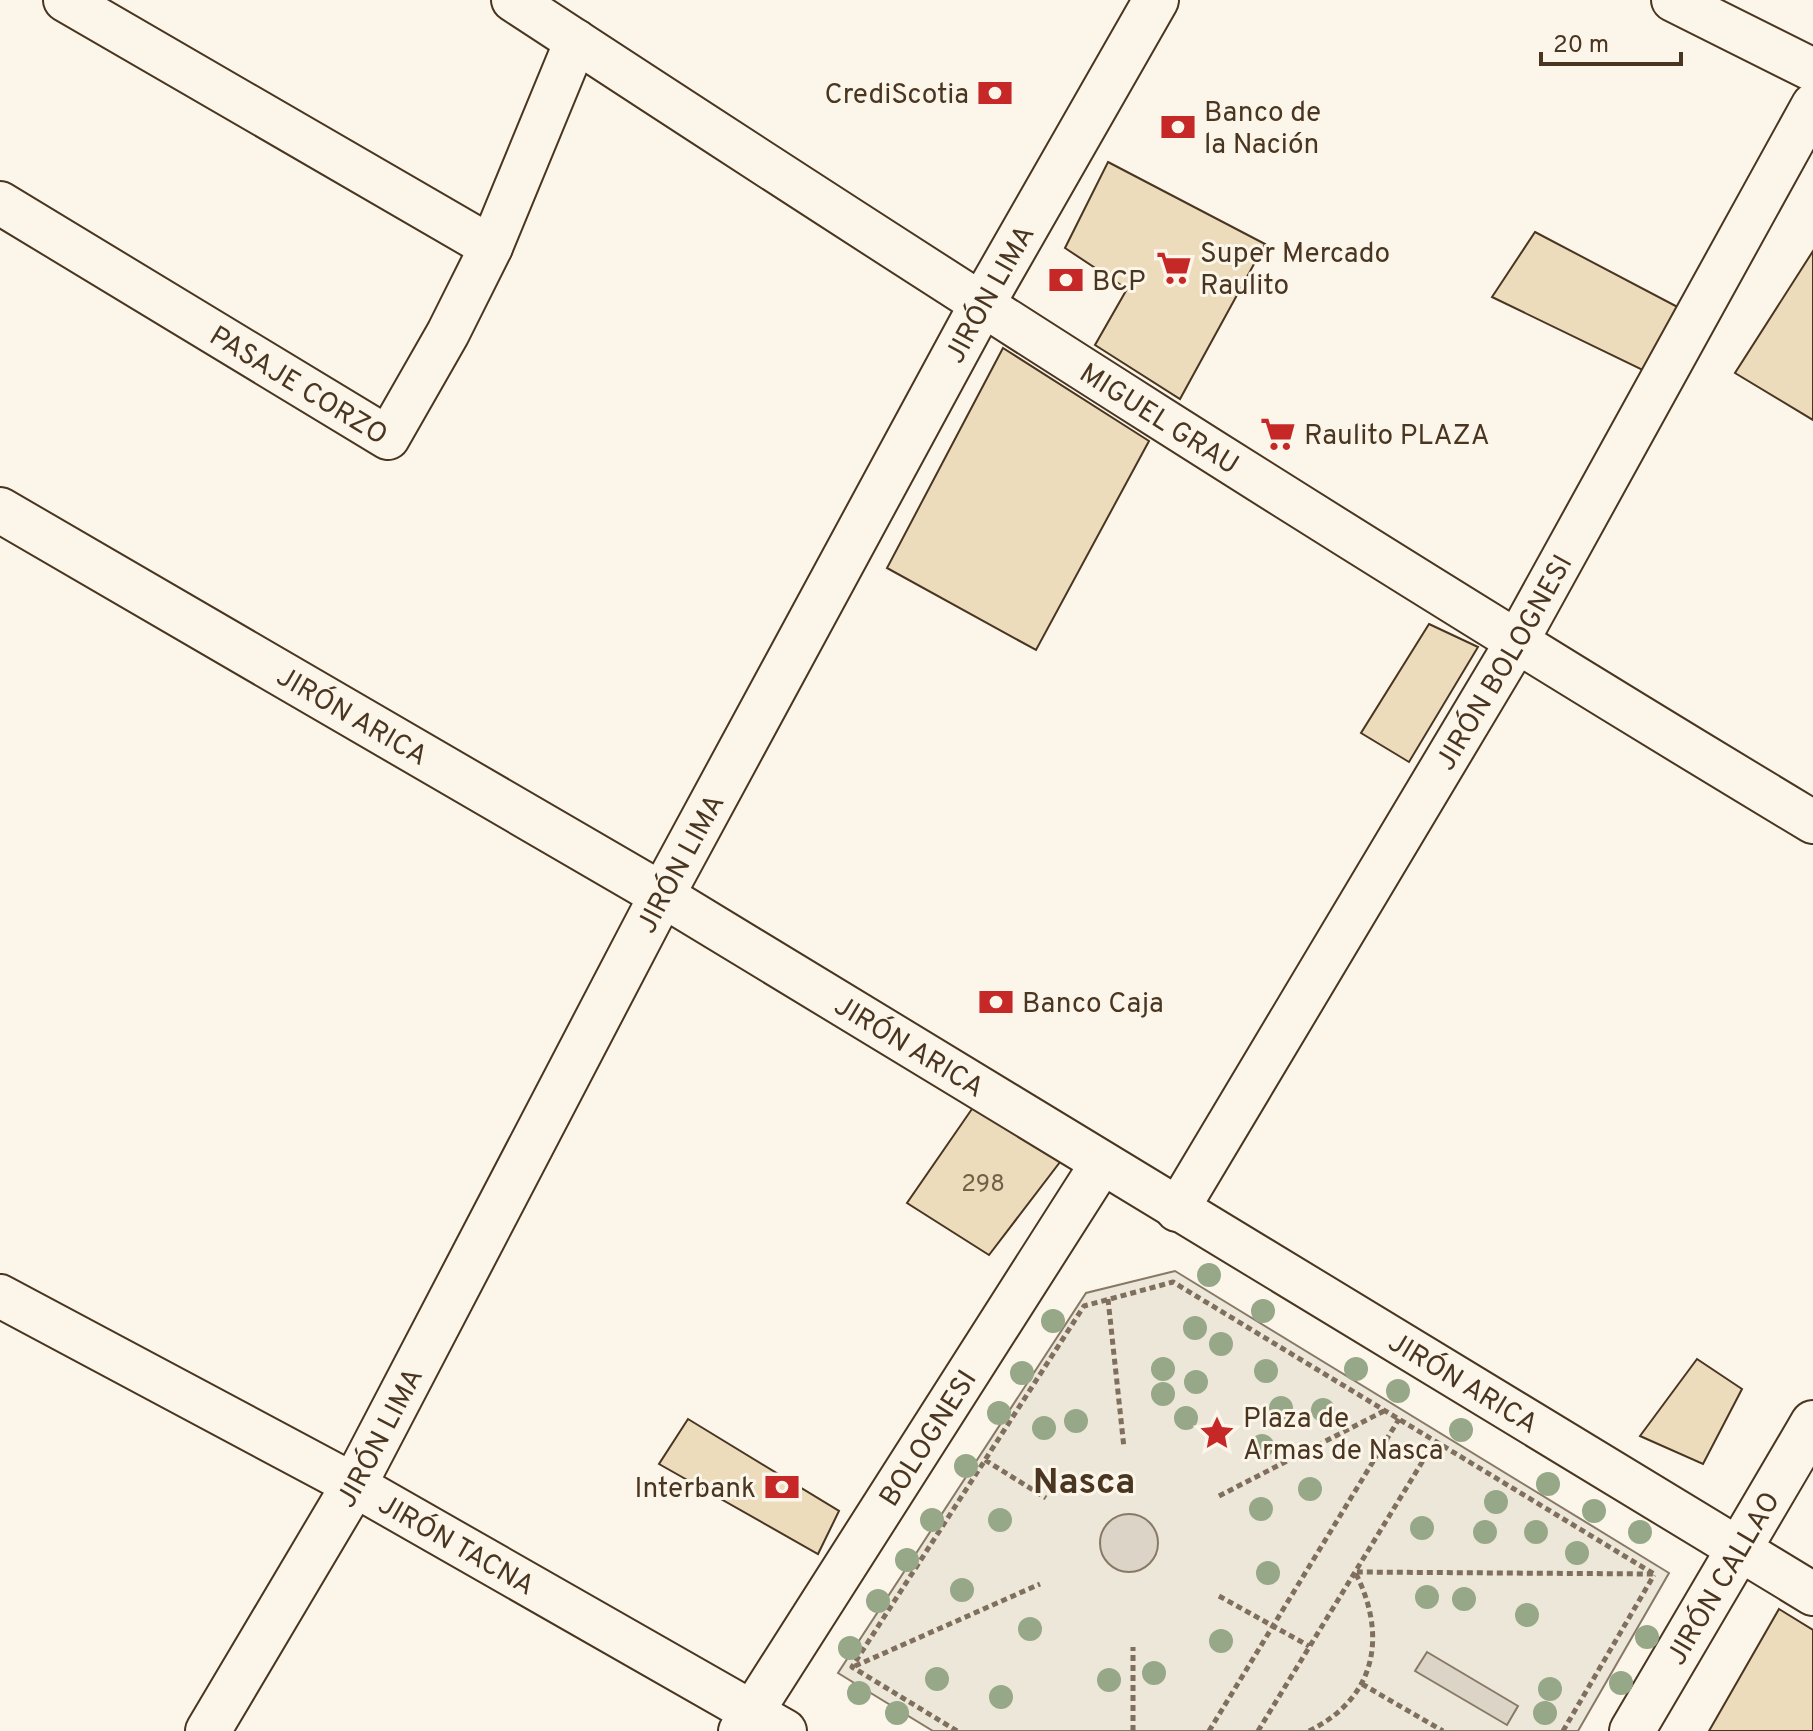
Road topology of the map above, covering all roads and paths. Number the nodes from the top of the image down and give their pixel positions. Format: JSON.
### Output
{"nodes":[{"id":1,"x":65,"y":0,"type":"edge"},
{"id":2,"x":513,"y":0,"type":"edge"},
{"id":3,"x":1156,"y":0,"type":"edge"},
{"id":4,"x":1673,"y":0,"type":"edge"},
{"id":5,"x":576,"y":41,"type":"junction"},
{"id":6,"x":1813,"y":70,"type":"edge"},
{"id":7,"x":1813,"y":105,"type":"edge"},
{"id":8,"x":0,"y":203,"type":"edge"},
{"id":9,"x":491,"y":247,"type":"junction"},
{"id":10,"x":981,"y":306,"type":"junction"},
{"id":11,"x":0,"y":510,"type":"edge"},
{"id":12,"x":1516,"y":643,"type":"junction"},
{"id":13,"x":1813,"y":822,"type":"edge"},
{"id":14,"x":662,"y":895,"type":"junction"},
{"id":15,"x":1102,"y":1163,"type":"junction"},
{"id":16,"x":1177,"y":1210,"type":"junction"},
{"id":17,"x":0,"y":1296,"type":"edge"},
{"id":18,"x":1108,"y":1299,"type":"junction"},
{"id":19,"x":1384,"y":1411,"type":"junction"},
{"id":20,"x":1399,"y":1419,"type":"junction"},
{"id":21,"x":1813,"y":1423,"type":"edge"},
{"id":22,"x":1435,"y":1441,"type":"junction"},
{"id":23,"x":1124,"y":1448,"type":"dead end"},
{"id":24,"x":985,"y":1460,"type":"junction"},
{"id":25,"x":354,"y":1485,"type":"junction"},
{"id":26,"x":1219,"y":1496,"type":"dead end"},
{"id":27,"x":1046,"y":1498,"type":"dead end"},
{"id":28,"x":1738,"y":1551,"type":"junction"},
{"id":29,"x":1355,"y":1572,"type":"junction"},
{"id":30,"x":1654,"y":1574,"type":"junction"},
{"id":31,"x":1040,"y":1584,"type":"dead end"},
{"id":32,"x":1813,"y":1594,"type":"edge"},
{"id":33,"x":1219,"y":1596,"type":"dead end"},
{"id":34,"x":1273,"y":1626,"type":"junction"},
{"id":35,"x":1133,"y":1647,"type":"dead end"},
{"id":36,"x":1309,"y":1647,"type":"junction"},
{"id":37,"x":852,"y":1667,"type":"junction"},
{"id":38,"x":1362,"y":1684,"type":"junction"},
{"id":39,"x":759,"y":1725,"type":"edge"},
{"id":40,"x":208,"y":1731,"type":"edge"},
{"id":41,"x":957,"y":1731,"type":"edge"},
{"id":42,"x":1133,"y":1731,"type":"edge"},
{"id":43,"x":1209,"y":1731,"type":"edge"},
{"id":44,"x":1258,"y":1731,"type":"edge"},
{"id":45,"x":1309,"y":1731,"type":"edge"},
{"id":46,"x":1443,"y":1731,"type":"edge"},
{"id":47,"x":1563,"y":1731,"type":"edge"},
{"id":48,"x":1632,"y":1731,"type":"edge"}],
"edges":[{"from":1,"to":9,"type":"street"},
{"from":2,"to":5,"type":"street","name":"MIGUEL GRAU"},
{"from":3,"to":10,"type":"street","name":"JIRÓN LIMA"},
{"from":4,"to":6,"type":"street"},
{"from":5,"to":9,"type":"street","name":"PASAJE CORZO"},
{"from":5,"to":10,"type":"street","name":"MIGUEL GRAU"},
{"from":7,"to":12,"type":"street","name":"JIRÓN BOLOGNESI"},
{"from":8,"to":9,"type":"street","name":"PASAJE CORZO"},
{"from":10,"to":12,"type":"street","name":"MIGUEL GRAU"},
{"from":10,"to":14,"type":"street","name":"JIRÓN LIMA"},
{"from":11,"to":14,"type":"street","name":"JIRÓN ARICA"},
{"from":12,"to":13,"type":"street","name":"MIGUEL GRAU"},
{"from":12,"to":16,"type":"street","name":"JIRÓN BOLOGNESI"},
{"from":14,"to":15,"type":"street","name":"JIRÓN ARICA"},
{"from":14,"to":25,"type":"street","name":"JIRÓN LIMA"},
{"from":15,"to":16,"type":"street","name":"JIRÓN ARICA"},
{"from":15,"to":39,"type":"street","name":"BOLOGNESI"},
{"from":16,"to":28,"type":"street","name":"JIRÓN ARICA"},
{"from":17,"to":25,"type":"street","name":"JIRÓN TACNA"},
{"from":18,"to":19,"type":"path"},
{"from":18,"to":23,"type":"path"},
{"from":18,"to":24,"type":"path"},
{"from":19,"to":20,"type":"path"},
{"from":19,"to":26,"type":"path"},
{"from":20,"to":22,"type":"path"},
{"from":20,"to":34,"type":"path"},
{"from":21,"to":28,"type":"street","name":"JIRÓN CALLAO"},
{"from":22,"to":29,"type":"path"},
{"from":22,"to":30,"type":"path"},
{"from":24,"to":27,"type":"path"},
{"from":24,"to":37,"type":"path"},
{"from":25,"to":39,"type":"street","name":"JIRÓN TACNA"},
{"from":25,"to":40,"type":"street","name":"JIRÓN LIMA"},
{"from":28,"to":32,"type":"street","name":"JIRÓN ARICA"},
{"from":28,"to":48,"type":"street","name":"JIRÓN CALLAO"},
{"from":29,"to":30,"type":"path"},
{"from":29,"to":36,"type":"path"},
{"from":29,"to":38,"type":"path"},
{"from":30,"to":47,"type":"path"},
{"from":31,"to":37,"type":"path"},
{"from":33,"to":34,"type":"path"},
{"from":34,"to":36,"type":"path"},
{"from":34,"to":43,"type":"path"},
{"from":35,"to":42,"type":"path"},
{"from":36,"to":44,"type":"path"},
{"from":37,"to":41,"type":"path"},
{"from":38,"to":45,"type":"path"},
{"from":38,"to":46,"type":"path"}]}
